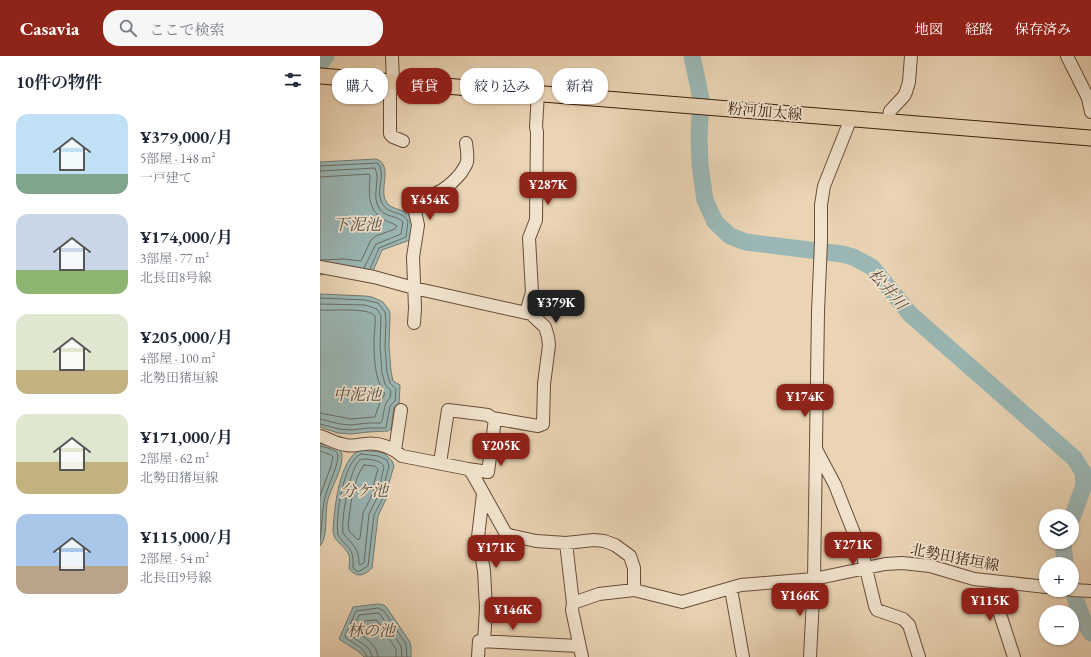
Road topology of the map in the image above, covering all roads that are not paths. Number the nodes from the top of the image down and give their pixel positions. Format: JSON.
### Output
{"nodes":[{"id":1,"x":392,"y":56,"type":"edge"},
{"id":2,"x":911,"y":56,"type":"edge"},
{"id":3,"x":1067,"y":56,"type":"edge"},
{"id":4,"x":320,"y":76,"type":"edge"},
{"id":5,"x":393,"y":82,"type":"junction"},
{"id":6,"x":460,"y":87,"type":"edge"},
{"id":7,"x":544,"y":93,"type":"edge"},
{"id":8,"x":537,"y":104,"type":"edge"},
{"id":9,"x":1091,"y":112,"type":"edge"},
{"id":10,"x":851,"y":118,"type":"junction"},
{"id":11,"x":888,"y":121,"type":"junction"},
{"id":12,"x":1091,"y":138,"type":"edge"},
{"id":13,"x":403,"y":141,"type":"dead end"},
{"id":14,"x":466,"y":143,"type":"dead end"},
{"id":15,"x":320,"y":267,"type":"edge"},
{"id":16,"x":414,"y":288,"type":"junction"},
{"id":17,"x":526,"y":313,"type":"junction"},
{"id":18,"x":414,"y":324,"type":"dead end"},
{"id":19,"x":401,"y":410,"type":"dead end"},
{"id":20,"x":496,"y":419,"type":"junction"},
{"id":21,"x":320,"y":436,"type":"edge"},
{"id":22,"x":395,"y":450,"type":"junction"},
{"id":23,"x":816,"y":450,"type":"junction"},
{"id":24,"x":440,"y":463,"type":"junction"},
{"id":25,"x":468,"y":469,"type":"junction"},
{"id":26,"x":483,"y":494,"type":"junction"},
{"id":27,"x":566,"y":543,"type":"junction"},
{"id":28,"x":866,"y":568,"type":"junction"},
{"id":29,"x":814,"y":579,"type":"junction"},
{"id":30,"x":1000,"y":582,"type":"junction"},
{"id":31,"x":1039,"y":587,"type":"edge"},
{"id":32,"x":731,"y":589,"type":"junction"},
{"id":33,"x":634,"y":590,"type":"junction"},
{"id":34,"x":1079,"y":590,"type":"edge"},
{"id":35,"x":1089,"y":591,"type":"edge"},
{"id":36,"x":573,"y":603,"type":"junction"},
{"id":37,"x":484,"y":642,"type":"junction"},
{"id":38,"x":580,"y":652,"type":"edge"},
{"id":39,"x":478,"y":657,"type":"edge"},
{"id":40,"x":743,"y":657,"type":"edge"},
{"id":41,"x":810,"y":657,"type":"edge"},
{"id":42,"x":919,"y":657,"type":"edge"},
{"id":43,"x":1014,"y":657,"type":"edge"}],
"edges":[{"from":1,"to":5,"type":"street"},
{"from":2,"to":11,"type":"street"},
{"from":3,"to":9,"type":"street"},
{"from":4,"to":5,"type":"main road","name":"粉河加太線"},
{"from":5,"to":6,"type":"main road","name":"粉河加太線"},
{"from":5,"to":13,"type":"street"},
{"from":7,"to":10,"type":"main road","name":"粉河加太線"},
{"from":8,"to":17,"type":"street"},
{"from":10,"to":11,"type":"main road","name":"粉河加太線"},
{"from":10,"to":23,"type":"street"},
{"from":11,"to":12,"type":"main road","name":"粉河加太線"},
{"from":14,"to":16,"type":"street"},
{"from":15,"to":16,"type":"street"},
{"from":16,"to":17,"type":"street"},
{"from":16,"to":18,"type":"street"},
{"from":17,"to":20,"type":"street"},
{"from":19,"to":22,"type":"street"},
{"from":20,"to":24,"type":"street"},
{"from":20,"to":25,"type":"street"},
{"from":21,"to":22,"type":"street"},
{"from":22,"to":24,"type":"street"},
{"from":23,"to":28,"type":"street"},
{"from":23,"to":29,"type":"street"},
{"from":24,"to":25,"type":"street"},
{"from":25,"to":26,"type":"street"},
{"from":26,"to":27,"type":"street"},
{"from":26,"to":37,"type":"street"},
{"from":27,"to":33,"type":"street"},
{"from":27,"to":36,"type":"street"},
{"from":28,"to":29,"type":"street","name":"北勢田猪垣線"},
{"from":28,"to":30,"type":"street","name":"北勢田猪垣線"},
{"from":28,"to":42,"type":"street"},
{"from":29,"to":32,"type":"street","name":"北勢田猪垣線"},
{"from":29,"to":41,"type":"street"},
{"from":30,"to":31,"type":"street","name":"北勢田猪垣線"},
{"from":30,"to":43,"type":"street"},
{"from":32,"to":33,"type":"street","name":"北勢田猪垣線"},
{"from":32,"to":40,"type":"street"},
{"from":33,"to":36,"type":"street"},
{"from":34,"to":35,"type":"street"},
{"from":36,"to":38,"type":"street"},
{"from":37,"to":38,"type":"street"},
{"from":37,"to":39,"type":"street"}]}
